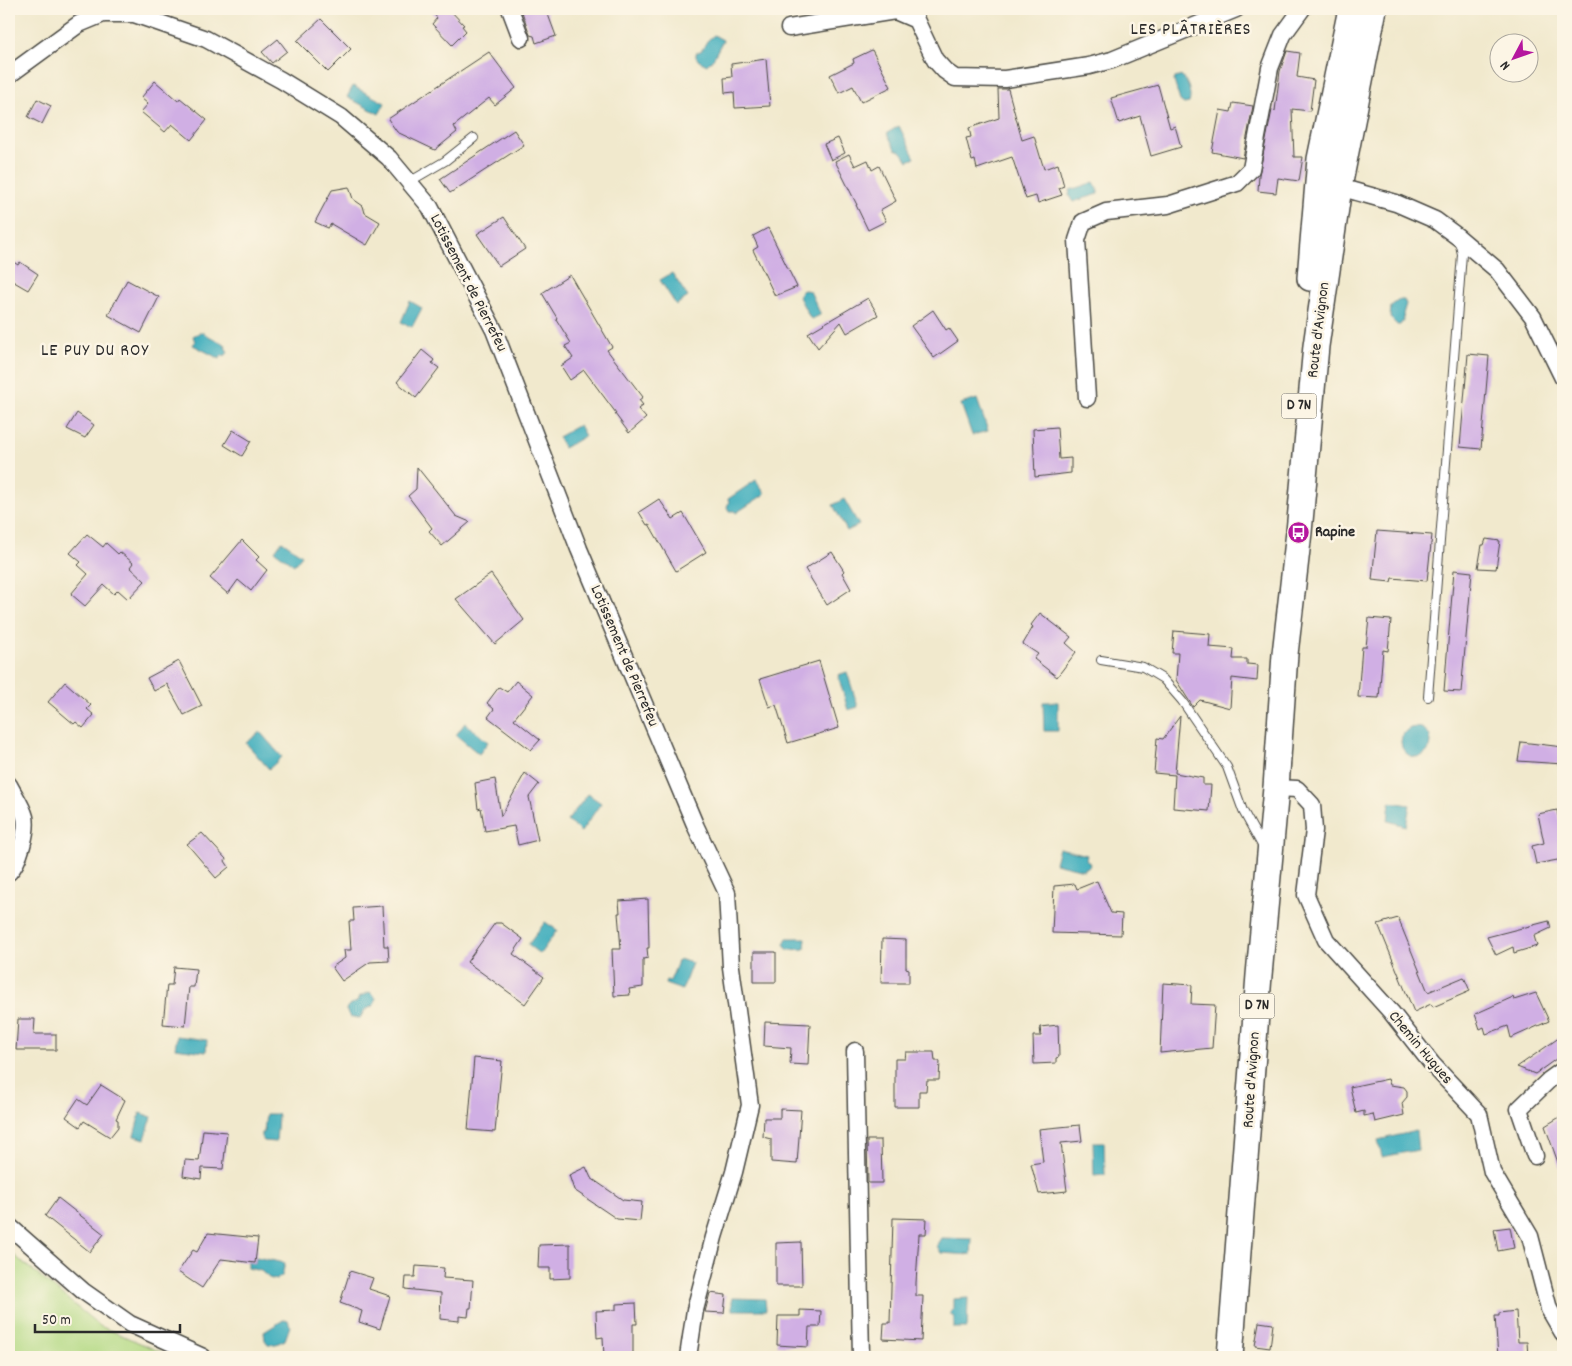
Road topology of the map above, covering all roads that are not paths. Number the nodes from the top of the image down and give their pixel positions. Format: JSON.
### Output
{"nodes":[{"id":1,"x":510,"y":9,"type":"edge"},
{"id":2,"x":1236,"y":9,"type":"edge"},
{"id":3,"x":1302,"y":9,"type":"edge"},
{"id":4,"x":1351,"y":9,"type":"edge"},
{"id":5,"x":1374,"y":9,"type":"edge"},
{"id":6,"x":107,"y":11,"type":"edge"},
{"id":7,"x":915,"y":14,"type":"edge"},
{"id":8,"x":789,"y":28,"type":"dead end"},
{"id":9,"x":521,"y":38,"type":"dead end"},
{"id":10,"x":9,"y":75,"type":"edge"},
{"id":11,"x":474,"y":138,"type":"dead end"},
{"id":12,"x":1320,"y":159,"type":"junction"},
{"id":13,"x":409,"y":182,"type":"junction"},
{"id":14,"x":1339,"y":187,"type":"junction"},
{"id":15,"x":1458,"y":237,"type":"junction"},
{"id":16,"x":1563,"y":378,"type":"edge"},
{"id":17,"x":1087,"y":398,"type":"dead end"},
{"id":18,"x":1286,"y":654,"type":"junction"},
{"id":19,"x":1100,"y":660,"type":"dead end"},
{"id":20,"x":1428,"y":697,"type":"dead end"},
{"id":21,"x":9,"y":785,"type":"edge"},
{"id":22,"x":1276,"y":788,"type":"junction"},
{"id":23,"x":1269,"y":860,"type":"junction"},
{"id":24,"x":9,"y":872,"type":"edge"},
{"id":25,"x":855,"y":1051,"type":"dead end"},
{"id":26,"x":1563,"y":1070,"type":"edge"},
{"id":27,"x":1535,"y":1156,"type":"dead end"},
{"id":28,"x":9,"y":1226,"type":"edge"},
{"id":29,"x":1563,"y":1333,"type":"edge"},
{"id":30,"x":203,"y":1357,"type":"edge"},
{"id":31,"x":688,"y":1357,"type":"edge"},
{"id":32,"x":861,"y":1357,"type":"edge"},
{"id":33,"x":1230,"y":1357,"type":"edge"}],
"edges":[{"from":1,"to":9,"type":"street"},
{"from":2,"to":7,"type":"street"},
{"from":3,"to":17,"type":"street"},
{"from":4,"to":12,"type":"main road","name":"Route d'Avignon","number":"D 7N"},
{"from":5,"to":14,"type":"main road","name":"Route d'Avignon","number":"D 7N"},
{"from":6,"to":10,"type":"street","name":"Lotissement de Pierrefeu"},
{"from":6,"to":13,"type":"street","name":"Lotissement de Pierrefeu"},
{"from":7,"to":8,"type":"street"},
{"from":11,"to":13,"type":"lane"},
{"from":12,"to":14,"type":"street"},
{"from":12,"to":18,"type":"main road","name":"Route d'Avignon","number":"D 7N"},
{"from":13,"to":31,"type":"street","name":"Lotissement de Pierrefeu"},
{"from":14,"to":15,"type":"street"},
{"from":14,"to":18,"type":"main road","name":"Route d'Avignon","number":"D 7N"},
{"from":15,"to":16,"type":"street"},
{"from":15,"to":20,"type":"lane"},
{"from":18,"to":22,"type":"main road","name":"Route d'Avignon","number":"D 7N"},
{"from":19,"to":23,"type":"lane"},
{"from":21,"to":24,"type":"street"},
{"from":22,"to":23,"type":"main road","name":"Route d'Avignon","number":"D 7N"},
{"from":22,"to":29,"type":"street","name":"Chemin Hugues"},
{"from":23,"to":33,"type":"main road","name":"Route d'Avignon","number":"D 7N"},
{"from":25,"to":32,"type":"street"},
{"from":26,"to":27,"type":"street"},
{"from":28,"to":30,"type":"street"}]}
